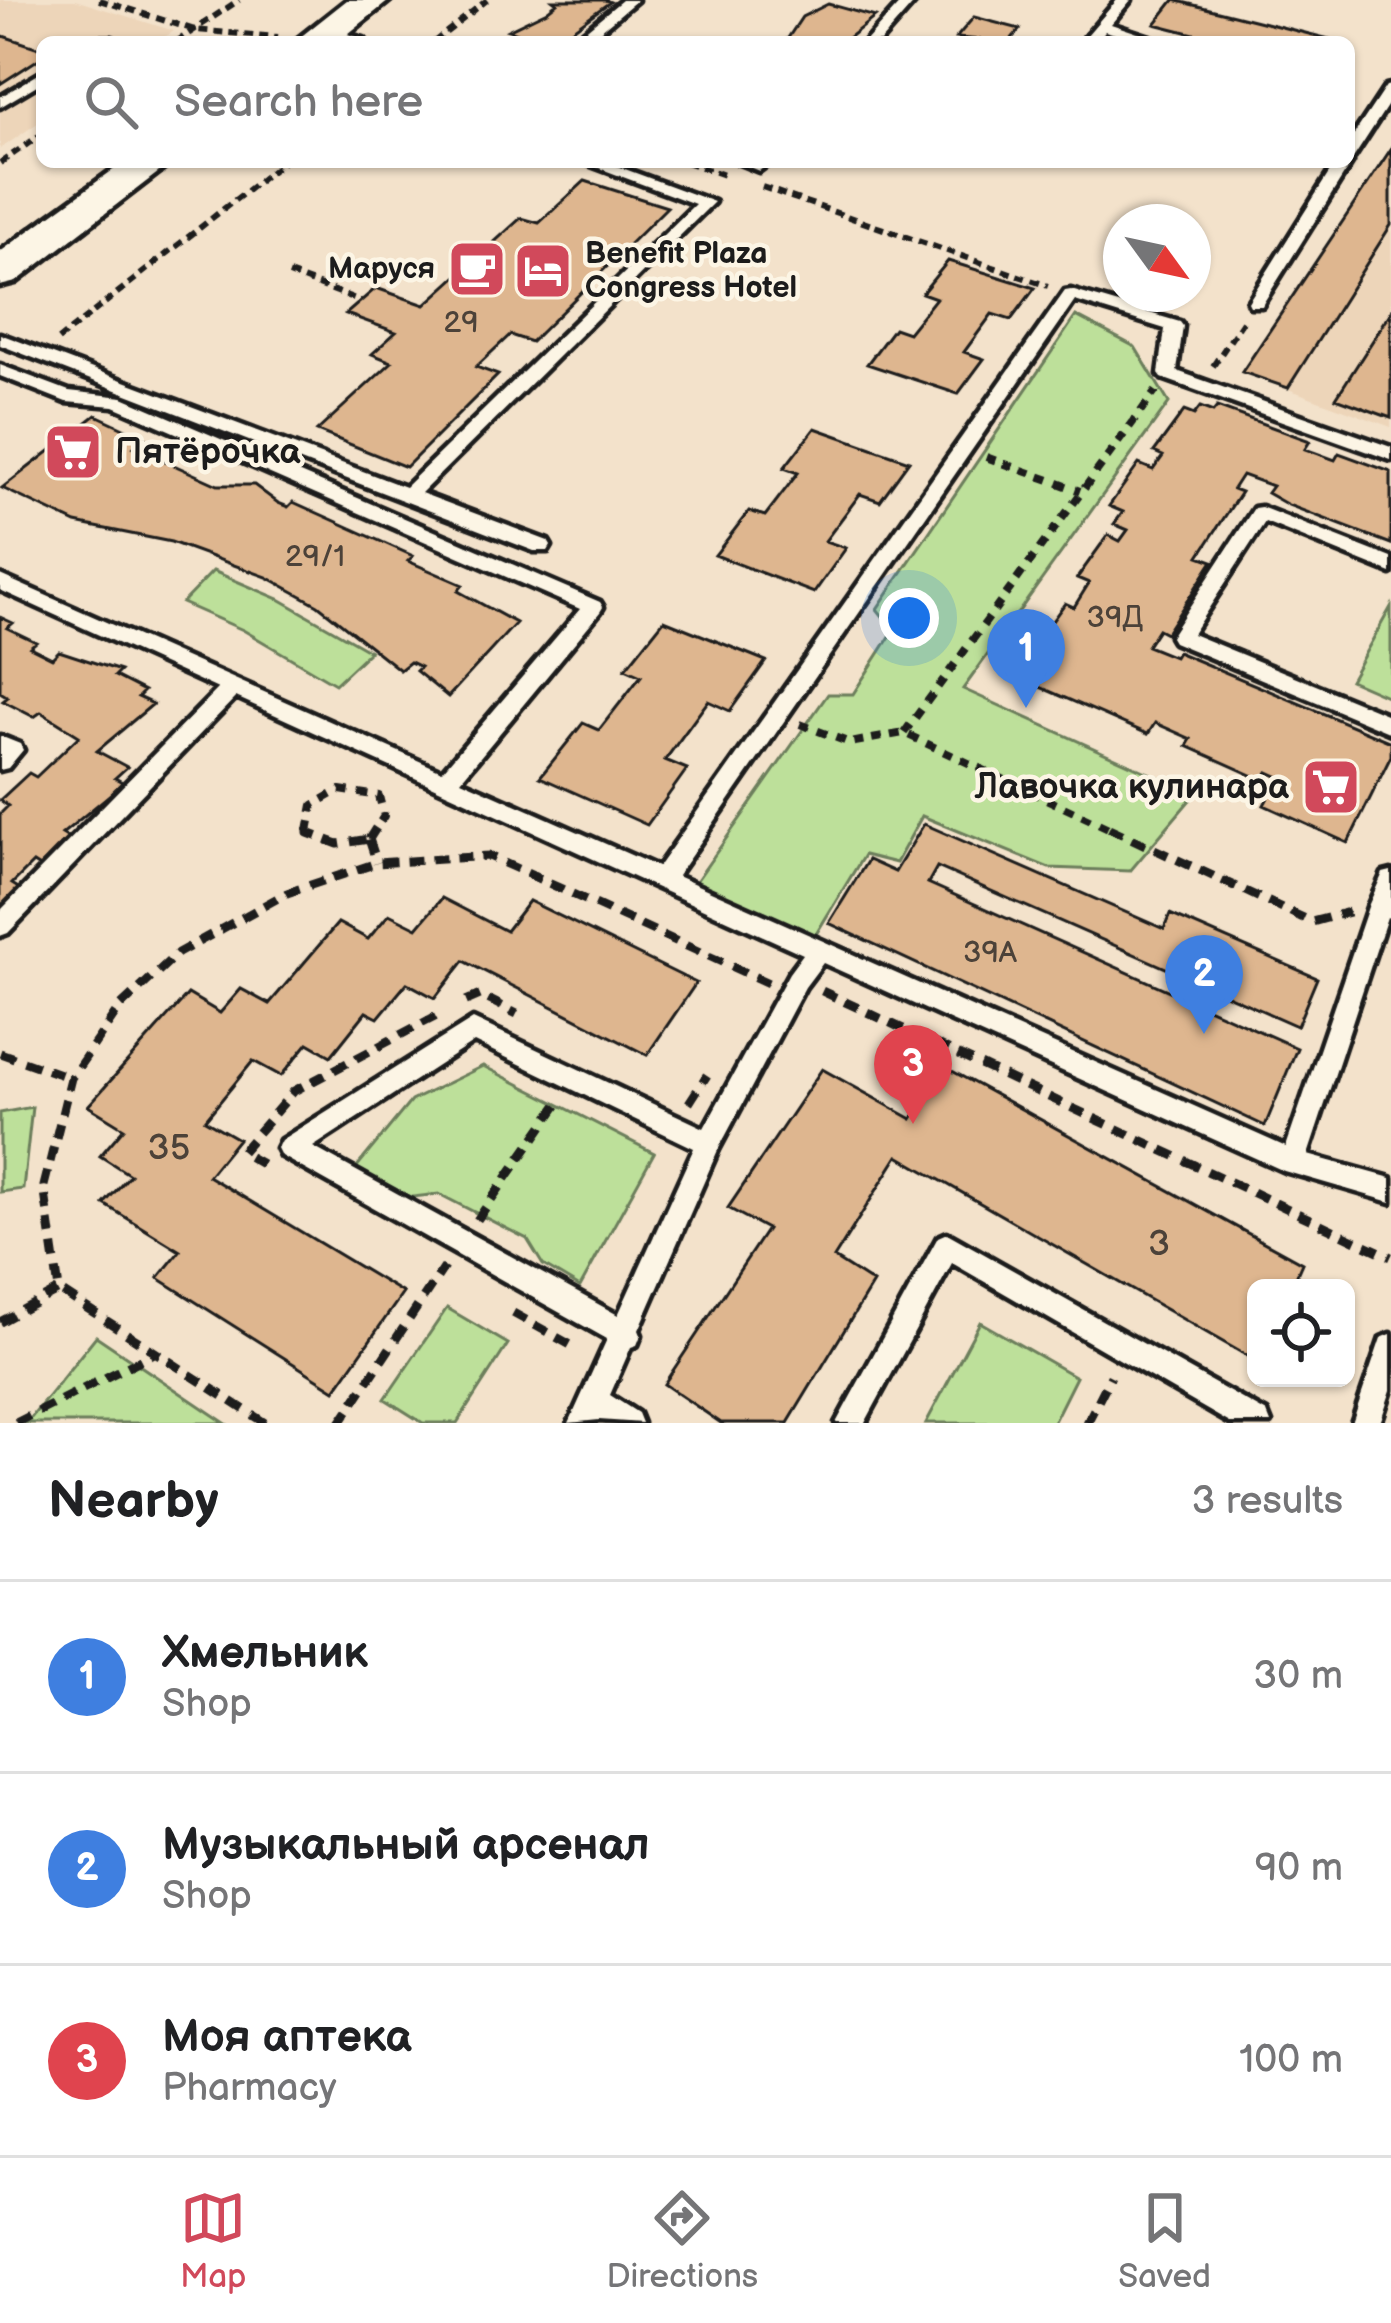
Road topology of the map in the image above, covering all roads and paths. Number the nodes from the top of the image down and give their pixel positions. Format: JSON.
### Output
{"nodes":[{"id":1,"x":99,"y":0,"type":"edge"},
{"id":2,"x":239,"y":0,"type":"edge"},
{"id":3,"x":370,"y":0,"type":"edge"},
{"id":4,"x":488,"y":0,"type":"edge"},
{"id":5,"x":630,"y":0,"type":"edge"},
{"id":6,"x":910,"y":0,"type":"edge"},
{"id":7,"x":1124,"y":0,"type":"edge"},
{"id":8,"x":1102,"y":26,"type":"junction"},
{"id":9,"x":195,"y":30,"type":"junction"},
{"id":10,"x":186,"y":36,"type":"edge"},
{"id":11,"x":290,"y":36,"type":"edge"},
{"id":12,"x":324,"y":36,"type":"edge"},
{"id":13,"x":442,"y":36,"type":"edge"},
{"id":14,"x":585,"y":36,"type":"edge"},
{"id":15,"x":877,"y":36,"type":"edge"},
{"id":16,"x":1093,"y":36,"type":"edge"},
{"id":17,"x":1137,"y":36,"type":"edge"},
{"id":18,"x":36,"y":80,"type":"edge"},
{"id":19,"x":1391,"y":89,"type":"edge"},
{"id":20,"x":0,"y":103,"type":"edge"},
{"id":21,"x":36,"y":138,"type":"edge"},
{"id":22,"x":1379,"y":140,"type":"dead end"},
{"id":23,"x":1355,"y":142,"type":"edge"},
{"id":24,"x":1355,"y":147,"type":"edge"},
{"id":25,"x":0,"y":163,"type":"edge"},
{"id":26,"x":143,"y":168,"type":"edge"},
{"id":27,"x":275,"y":168,"type":"edge"},
{"id":28,"x":607,"y":168,"type":"edge"},
{"id":29,"x":705,"y":168,"type":"edge"},
{"id":30,"x":1340,"y":168,"type":"edge"},
{"id":31,"x":730,"y":176,"type":"dead end"},
{"id":32,"x":751,"y":183,"type":"dead end"},
{"id":33,"x":0,"y":272,"type":"edge"},
{"id":34,"x":290,"y":274,"type":"dead end"},
{"id":35,"x":1070,"y":295,"type":"junction"},
{"id":36,"x":361,"y":301,"type":"dead end"},
{"id":37,"x":1256,"y":302,"type":"joint"},
{"id":38,"x":0,"y":339,"type":"edge"},
{"id":39,"x":40,"y":354,"type":"junction"},
{"id":40,"x":0,"y":370,"type":"edge"},
{"id":41,"x":1168,"y":374,"type":"junction"},
{"id":42,"x":1204,"y":386,"type":"junction"},
{"id":43,"x":963,"y":448,"type":"junction"},
{"id":44,"x":1391,"y":454,"type":"edge"},
{"id":45,"x":1080,"y":491,"type":"junction"},
{"id":46,"x":411,"y":492,"type":"junction"},
{"id":47,"x":541,"y":546,"type":"dead end"},
{"id":48,"x":1391,"y":566,"type":"edge"},
{"id":49,"x":0,"y":582,"type":"edge"},
{"id":50,"x":234,"y":686,"type":"junction"},
{"id":51,"x":776,"y":716,"type":"junction"},
{"id":52,"x":1391,"y":725,"type":"edge"},
{"id":53,"x":904,"y":733,"type":"junction"},
{"id":54,"x":0,"y":744,"type":"edge"},
{"id":55,"x":0,"y":762,"type":"edge"},
{"id":56,"x":447,"y":781,"type":"junction"},
{"id":57,"x":369,"y":839,"type":"junction"},
{"id":58,"x":377,"y":863,"type":"junction"},
{"id":59,"x":664,"y":877,"type":"junction"},
{"id":60,"x":1391,"y":880,"type":"edge"},
{"id":61,"x":1385,"y":907,"type":"edge"},
{"id":62,"x":0,"y":926,"type":"edge"},
{"id":63,"x":821,"y":948,"type":"junction"},
{"id":64,"x":797,"y":980,"type":"junction"},
{"id":65,"x":766,"y":983,"type":"junction"},
{"id":66,"x":755,"y":1000,"type":"dead end"},
{"id":67,"x":536,"y":1024,"type":"dead end"},
{"id":68,"x":0,"y":1053,"type":"edge"},
{"id":69,"x":711,"y":1070,"type":"dead end"},
{"id":70,"x":71,"y":1078,"type":"junction"},
{"id":71,"x":679,"y":1099,"type":"dead end"},
{"id":72,"x":709,"y":1143,"type":"junction"},
{"id":73,"x":1293,"y":1162,"type":"junction"},
{"id":74,"x":281,"y":1176,"type":"dead end"},
{"id":75,"x":1391,"y":1190,"type":"edge"},
{"id":76,"x":1391,"y":1257,"type":"edge"},
{"id":77,"x":422,"y":1259,"type":"dead end"},
{"id":78,"x":459,"y":1281,"type":"dead end"},
{"id":79,"x":59,"y":1290,"type":"junction"},
{"id":80,"x":494,"y":1302,"type":"dead end"},
{"id":81,"x":0,"y":1322,"type":"edge"},
{"id":82,"x":627,"y":1335,"type":"junction"},
{"id":83,"x":1125,"y":1348,"type":"junction"},
{"id":84,"x":1391,"y":1348,"type":"edge"},
{"id":85,"x":155,"y":1353,"type":"junction"},
{"id":86,"x":611,"y":1366,"type":"junction"},
{"id":87,"x":588,"y":1412,"type":"edge"},
{"id":88,"x":16,"y":1423,"type":"edge"},
{"id":89,"x":265,"y":1423,"type":"edge"},
{"id":90,"x":628,"y":1423,"type":"edge"},
{"id":91,"x":850,"y":1423,"type":"edge"},
{"id":92,"x":1088,"y":1423,"type":"edge"},
{"id":93,"x":1257,"y":1423,"type":"edge"},
{"id":94,"x":1366,"y":1423,"type":"edge"}],
"edges":[{"from":1,"to":9,"type":"path"},
{"from":2,"to":9,"type":"path"},
{"from":3,"to":12,"type":"street"},
{"from":4,"to":13,"type":"path"},
{"from":5,"to":14,"type":"lane"},
{"from":6,"to":15,"type":"lane"},
{"from":7,"to":8,"type":"lane"},
{"from":8,"to":16,"type":"lane"},
{"from":8,"to":17,"type":"lane"},
{"from":9,"to":10,"type":"path"},
{"from":9,"to":11,"type":"path"},
{"from":18,"to":20,"type":"lane"},
{"from":19,"to":23,"type":"lane"},
{"from":21,"to":25,"type":"path"},
{"from":22,"to":24,"type":"lane"},
{"from":26,"to":33,"type":"street"},
{"from":27,"to":39,"type":"path"},
{"from":28,"to":46,"type":"lane"},
{"from":29,"to":31,"type":"path"},
{"from":30,"to":37,"type":"lane"},
{"from":32,"to":35,"type":"path"},
{"from":34,"to":36,"type":"path"},
{"from":35,"to":41,"type":"lane"},
{"from":35,"to":43,"type":"lane"},
{"from":37,"to":42,"type":"path"},
{"from":38,"to":39,"type":"lane"},
{"from":39,"to":46,"type":"lane"},
{"from":40,"to":56,"type":"lane"},
{"from":41,"to":42,"type":"lane"},
{"from":41,"to":45,"type":"path"},
{"from":42,"to":44,"type":"lane"},
{"from":43,"to":45,"type":"path"},
{"from":43,"to":51,"type":"lane"},
{"from":45,"to":53,"type":"path"},
{"from":46,"to":47,"type":"lane"},
{"from":48,"to":52,"type":"lane"},
{"from":49,"to":50,"type":"lane"},
{"from":50,"to":56,"type":"lane"},
{"from":50,"to":62,"type":"lane"},
{"from":51,"to":53,"type":"path"},
{"from":51,"to":59,"type":"lane"},
{"from":53,"to":61,"type":"path"},
{"from":54,"to":55,"type":"lane"},
{"from":56,"to":59,"type":"lane"},
{"from":57,"to":57,"type":"path"},
{"from":57,"to":58,"type":"path"},
{"from":58,"to":65,"type":"path"},
{"from":58,"to":70,"type":"path"},
{"from":59,"to":63,"type":"lane"},
{"from":60,"to":61,"type":"lane"},
{"from":61,"to":73,"type":"lane"},
{"from":63,"to":64,"type":"lane"},
{"from":63,"to":73,"type":"lane"},
{"from":64,"to":65,"type":"path"},
{"from":64,"to":72,"type":"lane"},
{"from":64,"to":76,"type":"path"},
{"from":65,"to":66,"type":"path"},
{"from":67,"to":74,"type":"path"},
{"from":68,"to":70,"type":"path"},
{"from":69,"to":71,"type":"path"},
{"from":70,"to":79,"type":"path"},
{"from":72,"to":82,"type":"lane"},
{"from":72,"to":82,"type":"lane"},
{"from":73,"to":75,"type":"lane"},
{"from":77,"to":78,"type":"path"},
{"from":79,"to":81,"type":"path"},
{"from":79,"to":85,"type":"path"},
{"from":80,"to":86,"type":"path"},
{"from":82,"to":86,"type":"lane"},
{"from":83,"to":91,"type":"lane"},
{"from":83,"to":92,"type":"path"},
{"from":83,"to":93,"type":"lane"},
{"from":84,"to":94,"type":"lane"},
{"from":85,"to":88,"type":"path"},
{"from":85,"to":89,"type":"path"},
{"from":86,"to":87,"type":"lane"},
{"from":87,"to":90,"type":"lane"}]}
